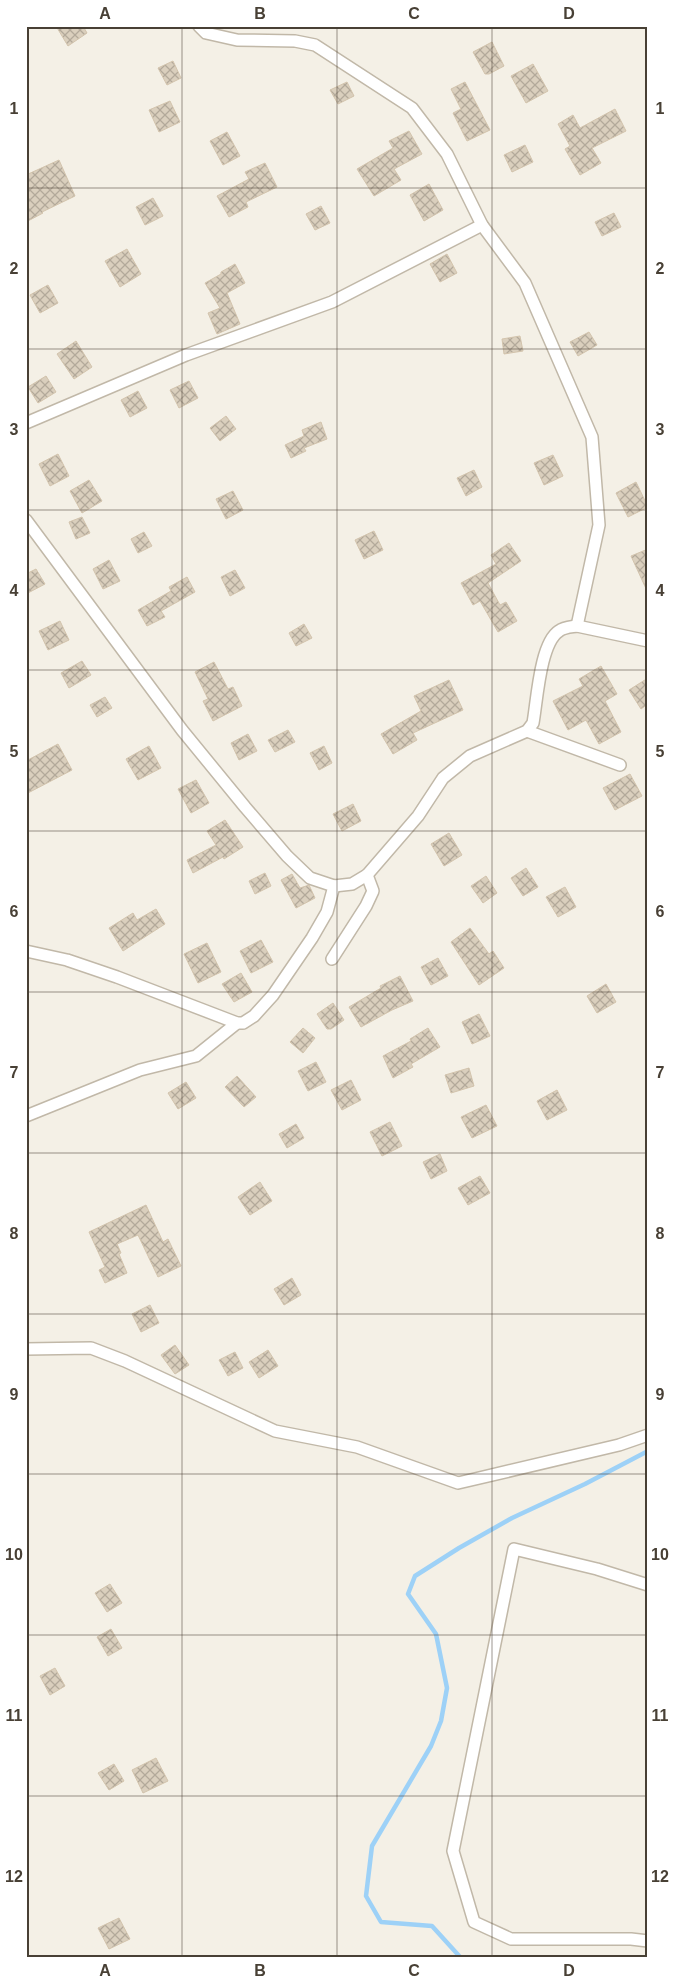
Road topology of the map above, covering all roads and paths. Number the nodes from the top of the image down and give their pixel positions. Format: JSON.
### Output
{"nodes":[{"id":1,"x":199,"y":26,"type":"edge"},
{"id":2,"x":482,"y":226,"type":"junction"},
{"id":3,"x":26,"y":423,"type":"edge"},
{"id":4,"x":26,"y":520,"type":"edge"},
{"id":5,"x":577,"y":626,"type":"junction"},
{"id":6,"x":648,"y":640,"type":"edge"},
{"id":7,"x":527,"y":731,"type":"junction"},
{"id":8,"x":620,"y":764,"type":"dead end"},
{"id":9,"x":367,"y":875,"type":"junction"},
{"id":10,"x":334,"y":886,"type":"junction"},
{"id":11,"x":26,"y":951,"type":"edge"},
{"id":12,"x":332,"y":959,"type":"dead end"},
{"id":13,"x":237,"y":1024,"type":"junction"},
{"id":14,"x":26,"y":1116,"type":"edge"},
{"id":15,"x":26,"y":1349,"type":"edge"},
{"id":16,"x":648,"y":1435,"type":"edge"},
{"id":17,"x":648,"y":1585,"type":"edge"},
{"id":18,"x":648,"y":1941,"type":"edge"}],
"edges":[{"from":1,"to":2,"type":"street"},
{"from":2,"to":3,"type":"street"},
{"from":2,"to":5,"type":"street"},
{"from":4,"to":10,"type":"street"},
{"from":5,"to":6,"type":"street"},
{"from":5,"to":7,"type":"street"},
{"from":7,"to":8,"type":"street"},
{"from":7,"to":9,"type":"street"},
{"from":9,"to":10,"type":"street"},
{"from":9,"to":12,"type":"street"},
{"from":10,"to":13,"type":"street"},
{"from":11,"to":13,"type":"street"},
{"from":13,"to":14,"type":"street"},
{"from":15,"to":16,"type":"street"},
{"from":17,"to":18,"type":"street"}]}
